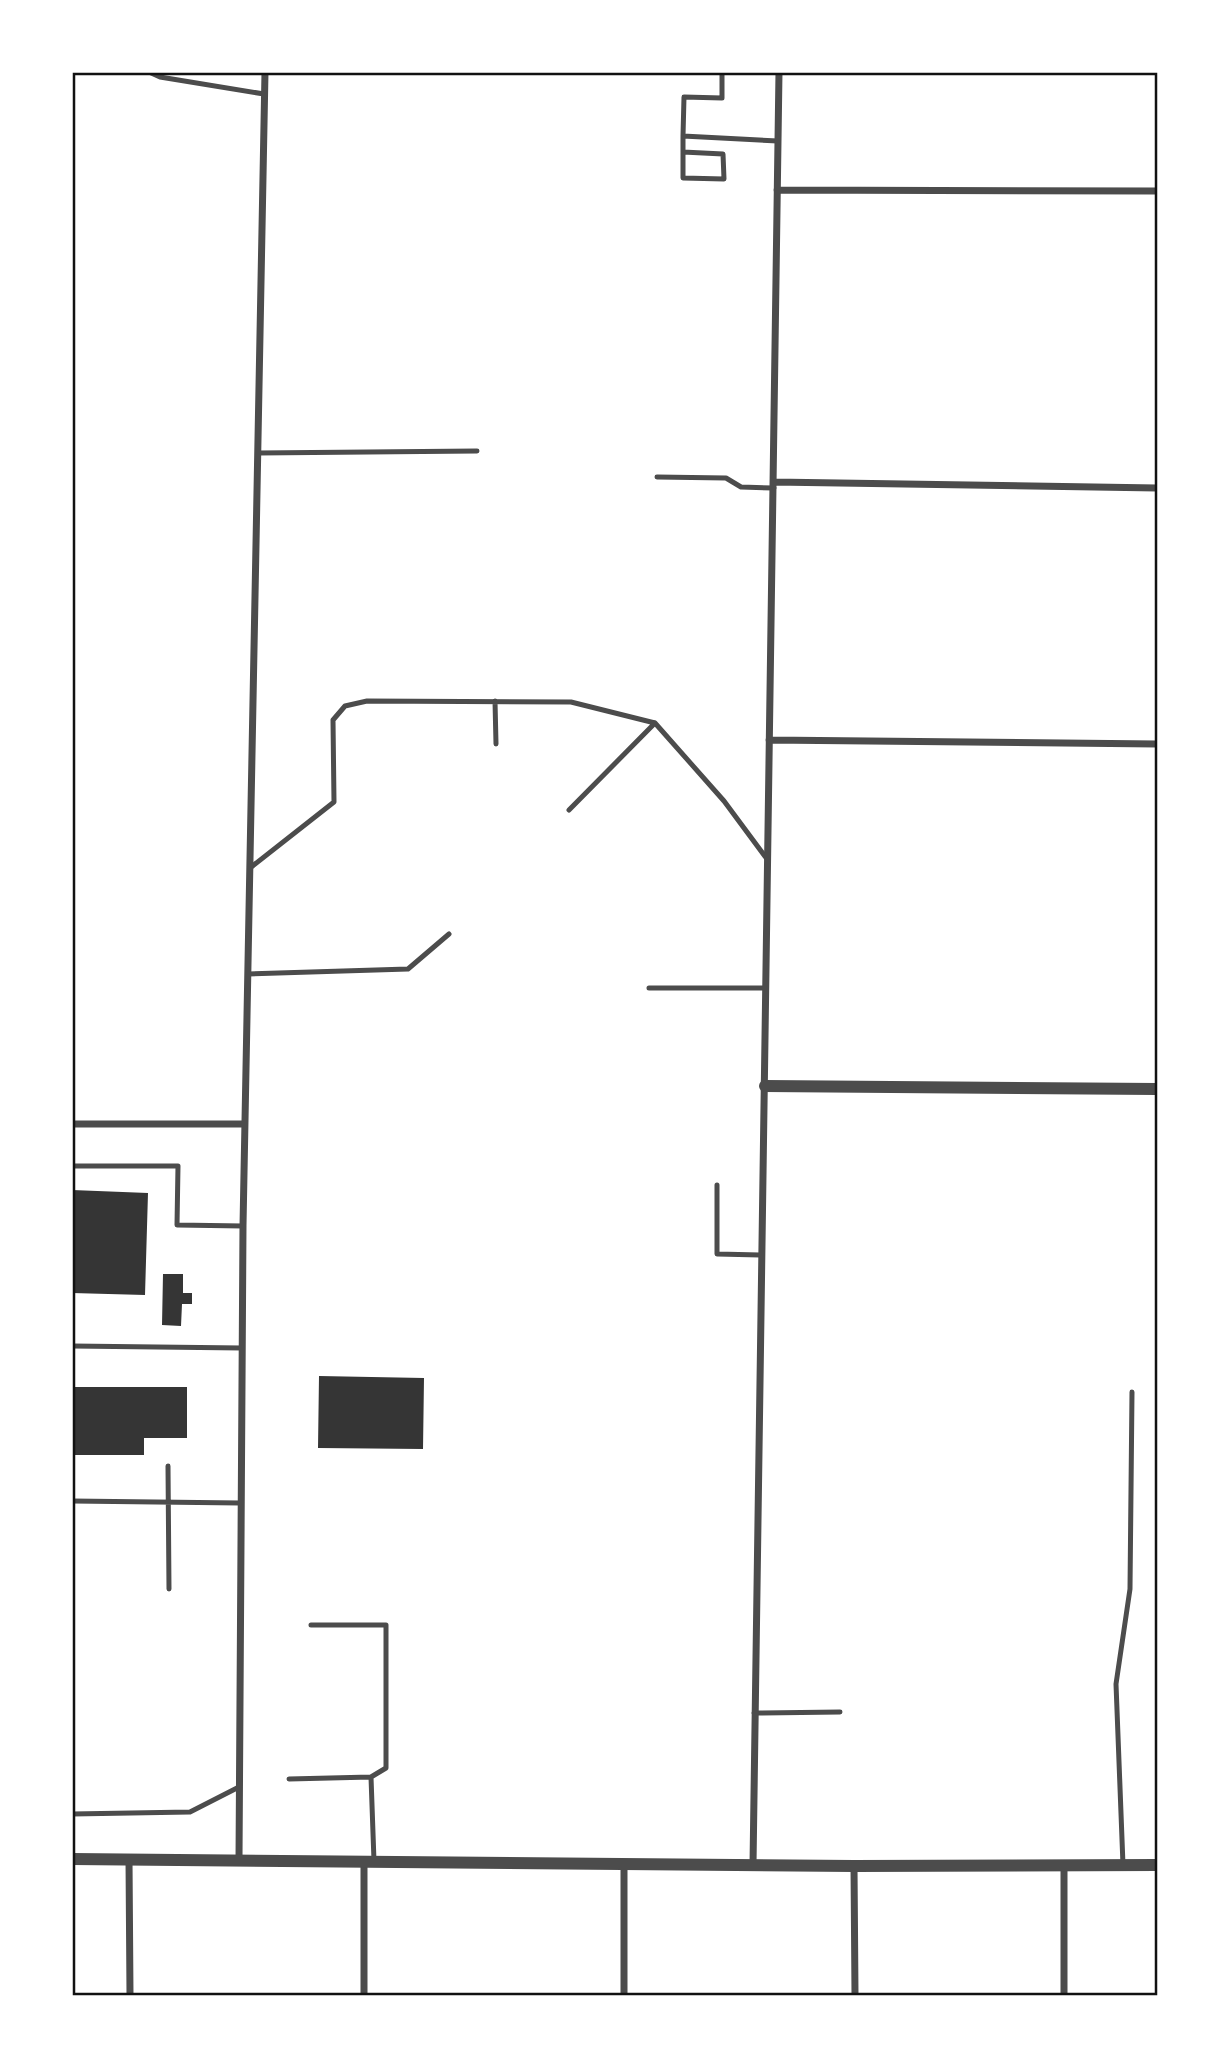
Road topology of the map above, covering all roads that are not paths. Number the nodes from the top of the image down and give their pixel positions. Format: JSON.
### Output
{"nodes":[{"id":1,"x":149,"y":72,"type":"edge"},
{"id":2,"x":265,"y":72,"type":"edge"},
{"id":3,"x":722,"y":72,"type":"edge"},
{"id":4,"x":779,"y":72,"type":"edge"},
{"id":5,"x":264,"y":94,"type":"junction"},
{"id":6,"x":683,"y":136,"type":"junction"},
{"id":7,"x":778,"y":141,"type":"junction"},
{"id":8,"x":683,"y":152,"type":"junction"},
{"id":9,"x":777,"y":190,"type":"junction"},
{"id":10,"x":1157,"y":191,"type":"edge"},
{"id":11,"x":477,"y":451,"type":"dead end"},
{"id":12,"x":258,"y":453,"type":"junction"},
{"id":13,"x":657,"y":477,"type":"dead end"},
{"id":14,"x":774,"y":485,"type":"junction"},
{"id":15,"x":1157,"y":488,"type":"edge"},
{"id":16,"x":495,"y":701,"type":"junction"},
{"id":17,"x":655,"y":723,"type":"junction"},
{"id":18,"x":769,"y":740,"type":"junction"},
{"id":19,"x":496,"y":744,"type":"dead end"},
{"id":20,"x":1157,"y":744,"type":"edge"},
{"id":21,"x":569,"y":810,"type":"dead end"},
{"id":22,"x":767,"y":859,"type":"junction"},
{"id":23,"x":250,"y":868,"type":"junction"},
{"id":24,"x":449,"y":934,"type":"dead end"},
{"id":25,"x":248,"y":974,"type":"junction"},
{"id":26,"x":649,"y":988,"type":"dead end"},
{"id":27,"x":766,"y":988,"type":"junction"},
{"id":28,"x":765,"y":1086,"type":"junction"},
{"id":29,"x":1157,"y":1089,"type":"edge"},
{"id":30,"x":72,"y":1124,"type":"edge"},
{"id":31,"x":244,"y":1124,"type":"junction"},
{"id":32,"x":72,"y":1166,"type":"edge"},
{"id":33,"x":717,"y":1185,"type":"dead end"},
{"id":34,"x":243,"y":1226,"type":"junction"},
{"id":35,"x":760,"y":1255,"type":"junction"},
{"id":36,"x":72,"y":1346,"type":"edge"},
{"id":37,"x":242,"y":1348,"type":"junction"},
{"id":38,"x":1132,"y":1392,"type":"dead end"},
{"id":39,"x":168,"y":1466,"type":"dead end"},
{"id":40,"x":72,"y":1501,"type":"edge"},
{"id":41,"x":168,"y":1503,"type":"junction"},
{"id":42,"x":240,"y":1503,"type":"junction"},
{"id":43,"x":169,"y":1590,"type":"dead end"},
{"id":44,"x":311,"y":1625,"type":"dead end"},
{"id":45,"x":840,"y":1712,"type":"dead end"},
{"id":46,"x":754,"y":1713,"type":"junction"},
{"id":47,"x":371,"y":1777,"type":"junction"},
{"id":48,"x":289,"y":1779,"type":"dead end"},
{"id":49,"x":239,"y":1787,"type":"junction"},
{"id":50,"x":72,"y":1814,"type":"edge"},
{"id":51,"x":72,"y":1859,"type":"edge"},
{"id":52,"x":130,"y":1859,"type":"junction"},
{"id":53,"x":239,"y":1860,"type":"junction"},
{"id":54,"x":369,"y":1861,"type":"junction"},
{"id":55,"x":624,"y":1863,"type":"junction"},
{"id":56,"x":753,"y":1864,"type":"junction"},
{"id":57,"x":1157,"y":1865,"type":"edge"},
{"id":58,"x":854,"y":1866,"type":"junction"},
{"id":59,"x":1064,"y":1866,"type":"junction"},
{"id":60,"x":1123,"y":1866,"type":"junction"},
{"id":61,"x":130,"y":1995,"type":"edge"},
{"id":62,"x":364,"y":1995,"type":"edge"},
{"id":63,"x":624,"y":1995,"type":"edge"},
{"id":64,"x":855,"y":1995,"type":"edge"},
{"id":65,"x":1064,"y":1995,"type":"edge"}],
"edges":[{"from":1,"to":5,"type":"lane"},
{"from":2,"to":5,"type":"street"},
{"from":3,"to":6,"type":"lane"},
{"from":4,"to":7,"type":"street"},
{"from":5,"to":12,"type":"street"},
{"from":6,"to":7,"type":"lane"},
{"from":6,"to":8,"type":"lane"},
{"from":7,"to":9,"type":"street"},
{"from":8,"to":8,"type":"lane"},
{"from":9,"to":10,"type":"street"},
{"from":9,"to":14,"type":"street"},
{"from":11,"to":12,"type":"lane"},
{"from":12,"to":23,"type":"street"},
{"from":13,"to":14,"type":"lane"},
{"from":14,"to":15,"type":"street"},
{"from":14,"to":18,"type":"street"},
{"from":16,"to":17,"type":"lane"},
{"from":16,"to":19,"type":"lane"},
{"from":16,"to":23,"type":"lane"},
{"from":17,"to":21,"type":"lane"},
{"from":17,"to":22,"type":"lane"},
{"from":18,"to":20,"type":"street"},
{"from":18,"to":22,"type":"street"},
{"from":22,"to":27,"type":"street"},
{"from":23,"to":25,"type":"street"},
{"from":24,"to":25,"type":"lane"},
{"from":25,"to":31,"type":"street"},
{"from":26,"to":27,"type":"lane"},
{"from":27,"to":28,"type":"street"},
{"from":28,"to":29,"type":"street"},
{"from":28,"to":35,"type":"street"},
{"from":30,"to":31,"type":"street"},
{"from":31,"to":34,"type":"street"},
{"from":32,"to":34,"type":"lane"},
{"from":33,"to":35,"type":"lane"},
{"from":34,"to":37,"type":"street"},
{"from":35,"to":46,"type":"street"},
{"from":36,"to":37,"type":"lane"},
{"from":37,"to":42,"type":"street"},
{"from":38,"to":60,"type":"lane"},
{"from":39,"to":41,"type":"lane"},
{"from":40,"to":41,"type":"lane"},
{"from":41,"to":42,"type":"lane"},
{"from":41,"to":43,"type":"lane"},
{"from":42,"to":49,"type":"street"},
{"from":44,"to":47,"type":"lane"},
{"from":45,"to":46,"type":"lane"},
{"from":46,"to":56,"type":"street"},
{"from":47,"to":48,"type":"lane"},
{"from":47,"to":54,"type":"lane"},
{"from":49,"to":50,"type":"lane"},
{"from":49,"to":53,"type":"street"},
{"from":51,"to":52,"type":"street"},
{"from":52,"to":53,"type":"street"},
{"from":52,"to":61,"type":"street"},
{"from":53,"to":54,"type":"street"},
{"from":54,"to":55,"type":"street"},
{"from":54,"to":62,"type":"street"},
{"from":55,"to":56,"type":"street"},
{"from":55,"to":63,"type":"street"},
{"from":56,"to":58,"type":"street"},
{"from":57,"to":60,"type":"street"},
{"from":58,"to":59,"type":"street"},
{"from":58,"to":64,"type":"street"},
{"from":59,"to":60,"type":"street"},
{"from":59,"to":65,"type":"street"}]}
